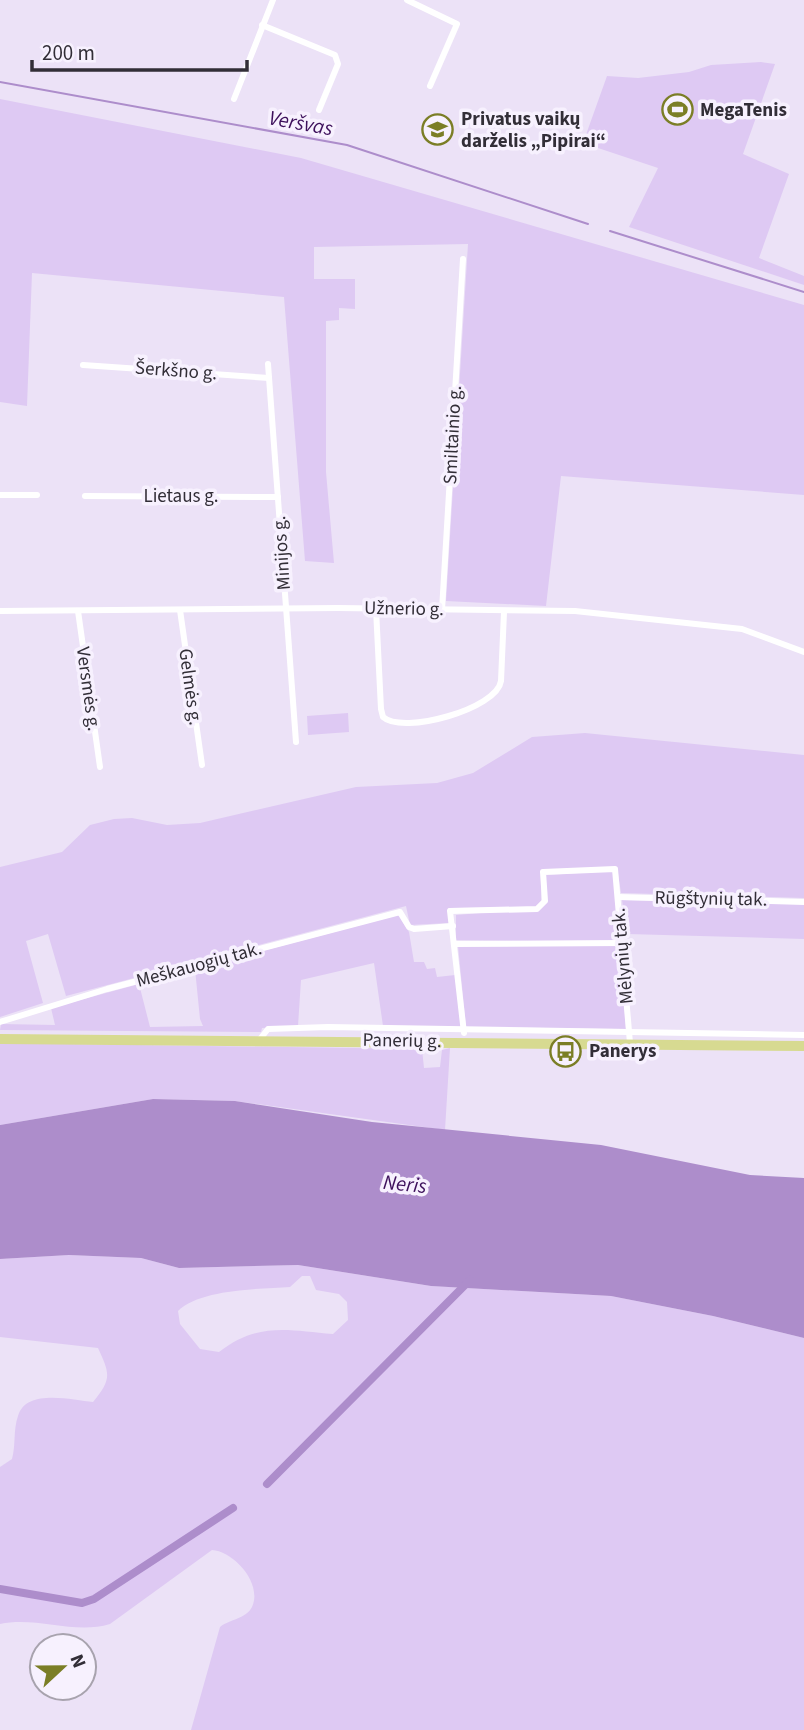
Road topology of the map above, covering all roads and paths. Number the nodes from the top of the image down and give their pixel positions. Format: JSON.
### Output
{"nodes":[{"id":1,"x":274,"y":0,"type":"edge"},
{"id":2,"x":407,"y":0,"type":"edge"},
{"id":3,"x":262,"y":25,"type":"junction"},
{"id":4,"x":430,"y":86,"type":"dead end"},
{"id":5,"x":234,"y":99,"type":"dead end"},
{"id":6,"x":319,"y":110,"type":"dead end"},
{"id":7,"x":463,"y":259,"type":"dead end"},
{"id":8,"x":268,"y":364,"type":"dead end"},
{"id":9,"x":82,"y":365,"type":"dead end"},
{"id":10,"x":269,"y":378,"type":"junction"},
{"id":11,"x":0,"y":495,"type":"edge"},
{"id":12,"x":37,"y":495,"type":"dead end"},
{"id":13,"x":85,"y":496,"type":"dead end"},
{"id":14,"x":278,"y":497,"type":"junction"},
{"id":15,"x":286,"y":609,"type":"junction"},
{"id":16,"x":376,"y":609,"type":"junction"},
{"id":17,"x":180,"y":610,"type":"junction"},
{"id":18,"x":442,"y":610,"type":"junction"},
{"id":19,"x":0,"y":611,"type":"edge"},
{"id":20,"x":78,"y":611,"type":"junction"},
{"id":21,"x":504,"y":612,"type":"junction"},
{"id":22,"x":804,"y":652,"type":"edge"},
{"id":23,"x":296,"y":742,"type":"dead end"},
{"id":24,"x":202,"y":765,"type":"dead end"},
{"id":25,"x":100,"y":767,"type":"dead end"},
{"id":26,"x":618,"y":897,"type":"junction"},
{"id":27,"x":804,"y":902,"type":"edge"},
{"id":28,"x":453,"y":926,"type":"junction"},
{"id":29,"x":622,"y":943,"type":"junction"},
{"id":30,"x":455,"y":944,"type":"junction"},
{"id":31,"x":0,"y":1022,"type":"edge"},
{"id":32,"x":464,"y":1031,"type":"junction"},
{"id":33,"x":804,"y":1035,"type":"edge"},
{"id":34,"x":630,"y":1037,"type":"junction"},
{"id":35,"x":0,"y":1039,"type":"edge"},
{"id":36,"x":260,"y":1039,"type":"junction"},
{"id":37,"x":466,"y":1042,"type":"junction"},
{"id":38,"x":804,"y":1046,"type":"edge"}],
"edges":[{"from":1,"to":3,"type":"street"},
{"from":2,"to":4,"type":"street"},
{"from":3,"to":5,"type":"street"},
{"from":3,"to":6,"type":"street"},
{"from":7,"to":18,"type":"street","name":"Smiltainio g."},
{"from":8,"to":10,"type":"street","name":"Minijos g."},
{"from":9,"to":10,"type":"street","name":"Šerkšno g."},
{"from":10,"to":14,"type":"street","name":"Minijos g."},
{"from":11,"to":12,"type":"street"},
{"from":13,"to":14,"type":"street","name":"Lietaus g."},
{"from":14,"to":15,"type":"street","name":"Minijos g."},
{"from":15,"to":16,"type":"street","name":"Užnerio g."},
{"from":15,"to":17,"type":"street","name":"Užnerio g."},
{"from":15,"to":23,"type":"street","name":"Minijos g."},
{"from":16,"to":18,"type":"street","name":"Užnerio g."},
{"from":16,"to":21,"type":"street"},
{"from":17,"to":20,"type":"street","name":"Užnerio g."},
{"from":17,"to":24,"type":"street","name":"Gelmės g."},
{"from":18,"to":21,"type":"street","name":"Užnerio g."},
{"from":19,"to":20,"type":"street","name":"Užnerio g."},
{"from":20,"to":25,"type":"street","name":"Versmės g."},
{"from":21,"to":22,"type":"street","name":"Užnerio g."},
{"from":26,"to":27,"type":"street","name":"Rūgštynių tak."},
{"from":26,"to":28,"type":"street","name":"Mėlynių tak."},
{"from":26,"to":29,"type":"street","name":"Mėlynių tak."},
{"from":28,"to":30,"type":"street"},
{"from":28,"to":31,"type":"street","name":"Meškauogių tak."},
{"from":29,"to":30,"type":"street"},
{"from":29,"to":34,"type":"street","name":"Mėlynių tak."},
{"from":30,"to":32,"type":"street"},
{"from":32,"to":34,"type":"street"},
{"from":32,"to":36,"type":"street"},
{"from":32,"to":37,"type":"street"},
{"from":33,"to":34,"type":"street"},
{"from":34,"to":37,"type":"main road","name":"Panerių g."},
{"from":34,"to":38,"type":"main road","name":"Panerių g."},
{"from":35,"to":36,"type":"main road","name":"Panerių g."},
{"from":36,"to":37,"type":"main road","name":"Panerių g."}]}
